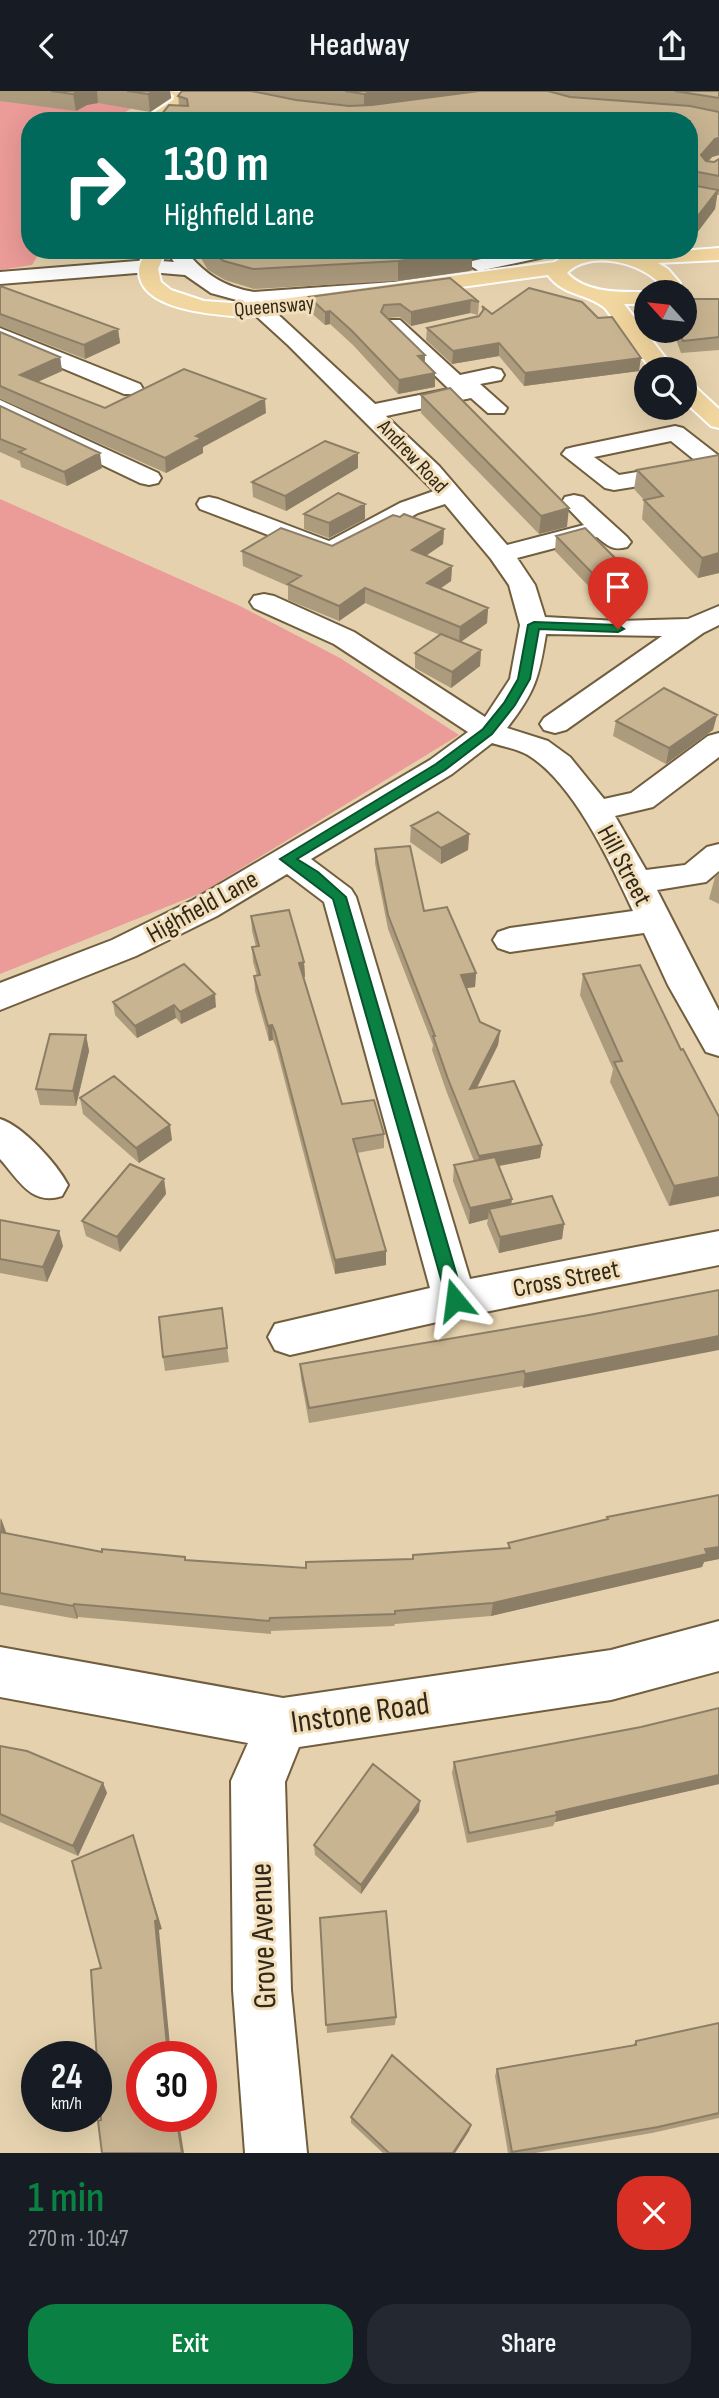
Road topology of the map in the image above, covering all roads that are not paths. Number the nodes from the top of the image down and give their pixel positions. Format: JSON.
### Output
{"nodes":[{"id":1,"x":177,"y":91,"type":"edge"},
{"id":2,"x":164,"y":112,"type":"edge"},
{"id":3,"x":698,"y":254,"type":"edge"},
{"id":4,"x":719,"y":254,"type":"edge"},
{"id":5,"x":555,"y":259,"type":"edge"},
{"id":6,"x":585,"y":259,"type":"edge"},
{"id":7,"x":628,"y":259,"type":"edge"},
{"id":8,"x":147,"y":261,"type":"edge"},
{"id":9,"x":183,"y":261,"type":"edge"},
{"id":10,"x":64,"y":266,"type":"junction"},
{"id":11,"x":719,"y":266,"type":"edge"},
{"id":12,"x":479,"y":272,"type":"junction"},
{"id":13,"x":0,"y":278,"type":"edge"},
{"id":14,"x":668,"y":280,"type":"edge"},
{"id":15,"x":693,"y":280,"type":"edge"},
{"id":16,"x":156,"y":289,"type":"junction"},
{"id":17,"x":578,"y":289,"type":"junction"},
{"id":18,"x":603,"y":296,"type":"junction"},
{"id":19,"x":634,"y":297,"type":"edge"},
{"id":20,"x":258,"y":304,"type":"junction"},
{"id":21,"x":633,"y":330,"type":"joint"},
{"id":22,"x":432,"y":331,"type":"edge"},
{"id":23,"x":0,"y":334,"type":"edge"},
{"id":24,"x":296,"y":340,"type":"junction"},
{"id":25,"x":273,"y":350,"type":"dead end"},
{"id":26,"x":650,"y":357,"type":"edge"},
{"id":27,"x":122,"y":362,"type":"dead end"},
{"id":28,"x":98,"y":373,"type":"junction"},
{"id":29,"x":493,"y":375,"type":"dead end"},
{"id":30,"x":460,"y":387,"type":"junction"},
{"id":31,"x":132,"y":389,"type":"dead end"},
{"id":32,"x":697,"y":401,"type":"edge"},
{"id":33,"x":0,"y":407,"type":"edge"},
{"id":34,"x":496,"y":408,"type":"dead end"},
{"id":35,"x":371,"y":412,"type":"junction"},
{"id":36,"x":719,"y":421,"type":"edge"},
{"id":37,"x":718,"y":466,"type":"edge"},
{"id":38,"x":149,"y":478,"type":"dead end"},
{"id":39,"x":449,"y":494,"type":"junction"},
{"id":40,"x":574,"y":502,"type":"dead end"},
{"id":41,"x":215,"y":513,"type":"dead end"},
{"id":42,"x":501,"y":554,"type":"junction"},
{"id":43,"x":264,"y":602,"type":"dead end"},
{"id":44,"x":719,"y":614,"type":"edge"},
{"id":45,"x":534,"y":625,"type":"junction"},
{"id":46,"x":693,"y":627,"type":"junction"},
{"id":47,"x":555,"y":724,"type":"dead end"},
{"id":48,"x":488,"y":732,"type":"junction"},
{"id":49,"x":719,"y":742,"type":"edge"},
{"id":50,"x":596,"y":811,"type":"junction"},
{"id":51,"x":719,"y":854,"type":"edge"},
{"id":52,"x":287,"y":859,"type":"junction"},
{"id":53,"x":636,"y":881,"type":"junction"},
{"id":54,"x":654,"y":920,"type":"junction"},
{"id":55,"x":510,"y":940,"type":"dead end"},
{"id":56,"x":702,"y":983,"type":"edge"},
{"id":57,"x":4,"y":992,"type":"edge"},
{"id":58,"x":719,"y":1043,"type":"edge"},
{"id":59,"x":0,"y":1134,"type":"edge"},
{"id":60,"x":48,"y":1185,"type":"dead end"},
{"id":61,"x":719,"y":1248,"type":"edge"},
{"id":62,"x":455,"y":1300,"type":"junction"},
{"id":63,"x":290,"y":1337,"type":"dead end"},
{"id":64,"x":719,"y":1646,"type":"edge"},
{"id":65,"x":0,"y":1672,"type":"edge"},
{"id":66,"x":284,"y":1724,"type":"junction"},
{"id":67,"x":276,"y":2153,"type":"edge"}],
"edges":[{"from":1,"to":2,"type":"main road"},
{"from":3,"to":4,"type":"main road"},
{"from":5,"to":6,"type":"main road","name":"Queensway"},
{"from":5,"to":12,"type":"main road","name":"Queensway"},
{"from":5,"to":17,"type":"main road"},
{"from":7,"to":14,"type":"main road"},
{"from":8,"to":9,"type":"street"},
{"from":8,"to":10,"type":"street"},
{"from":8,"to":16,"type":"street"},
{"from":9,"to":20,"type":"street"},
{"from":10,"to":13,"type":"street"},
{"from":10,"to":16,"type":"street"},
{"from":11,"to":15,"type":"main road"},
{"from":12,"to":17,"type":"main road","name":"Queensway"},
{"from":12,"to":20,"type":"main road","name":"Queensway"},
{"from":16,"to":20,"type":"main road","name":"Queensway"},
{"from":17,"to":18,"type":"main road","name":"Queensway"},
{"from":18,"to":19,"type":"main road","name":"Queensway"},
{"from":18,"to":21,"type":"main road"},
{"from":20,"to":24,"type":"street","name":"Andrew Road"},
{"from":21,"to":26,"type":"main road"},
{"from":22,"to":30,"type":"street"},
{"from":23,"to":28,"type":"street"},
{"from":24,"to":25,"type":"street"},
{"from":24,"to":35,"type":"street","name":"Andrew Road"},
{"from":27,"to":28,"type":"street"},
{"from":28,"to":31,"type":"street"},
{"from":29,"to":30,"type":"street"},
{"from":30,"to":34,"type":"street"},
{"from":30,"to":35,"type":"street"},
{"from":32,"to":36,"type":"main road"},
{"from":33,"to":38,"type":"street"},
{"from":35,"to":39,"type":"street","name":"Andrew Road"},
{"from":37,"to":37,"type":"street"},
{"from":39,"to":41,"type":"street"},
{"from":39,"to":42,"type":"street","name":"Andrew Road"},
{"from":40,"to":42,"type":"street"},
{"from":42,"to":45,"type":"street","name":"Andrew Road"},
{"from":43,"to":48,"type":"street","name":"Hill Street"},
{"from":44,"to":46,"type":"street"},
{"from":45,"to":46,"type":"street"},
{"from":45,"to":48,"type":"street","name":"Highfield Lane"},
{"from":46,"to":47,"type":"street"},
{"from":48,"to":50,"type":"street","name":"Hill Street"},
{"from":48,"to":52,"type":"street","name":"Highfield Lane"},
{"from":49,"to":50,"type":"street"},
{"from":50,"to":53,"type":"street","name":"Hill Street"},
{"from":51,"to":53,"type":"street"},
{"from":52,"to":57,"type":"street","name":"Highfield Lane"},
{"from":52,"to":62,"type":"street"},
{"from":53,"to":54,"type":"street","name":"Hill Street"},
{"from":54,"to":55,"type":"street"},
{"from":54,"to":56,"type":"street","name":"Hill Street"},
{"from":56,"to":58,"type":"street","name":"Hill Street"},
{"from":59,"to":60,"type":"street"},
{"from":61,"to":62,"type":"street","name":"Cross Street"},
{"from":62,"to":63,"type":"street","name":"Cross Street"},
{"from":64,"to":66,"type":"street","name":"Instone Road"},
{"from":65,"to":66,"type":"street","name":"Instone Road"},
{"from":66,"to":67,"type":"street","name":"Grove Avenue"}]}
